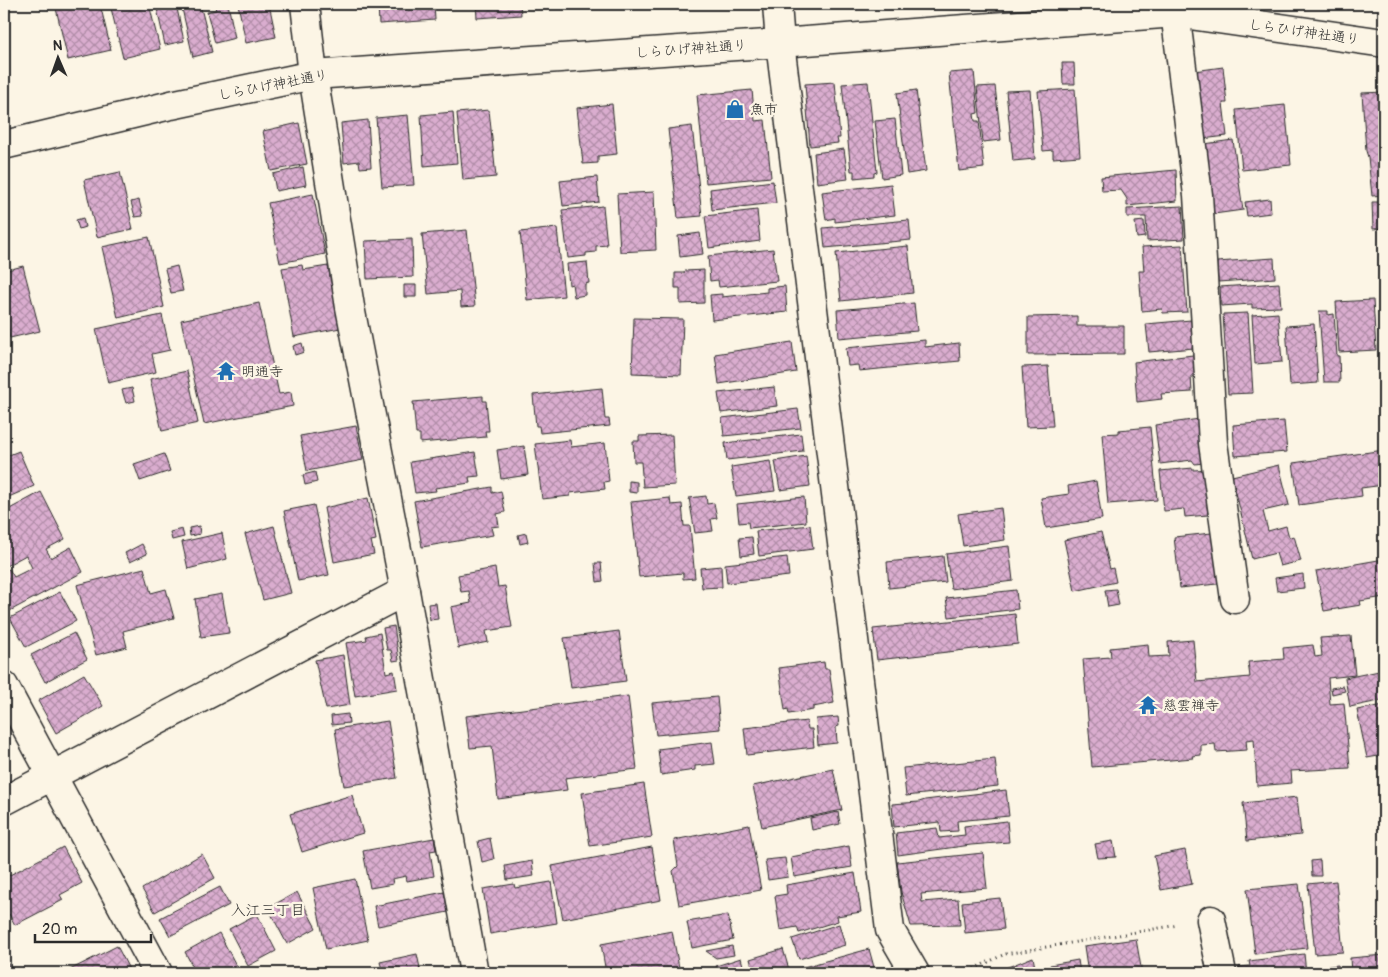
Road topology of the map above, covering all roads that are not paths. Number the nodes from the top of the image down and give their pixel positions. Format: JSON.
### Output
{"nodes":[{"id":1,"x":305,"y":4,"type":"edge"},
{"id":2,"x":777,"y":4,"type":"edge"},
{"id":3,"x":1175,"y":8,"type":"edge"},
{"id":4,"x":780,"y":43,"type":"junction"},
{"id":5,"x":1384,"y":43,"type":"edge"},
{"id":6,"x":313,"y":75,"type":"junction"},
{"id":7,"x":4,"y":145,"type":"edge"},
{"id":8,"x":405,"y":591,"type":"junction"},
{"id":9,"x":1235,"y":599,"type":"dead end"},
{"id":10,"x":4,"y":686,"type":"edge"},
{"id":11,"x":52,"y":776,"type":"junction"},
{"id":12,"x":4,"y":802,"type":"edge"},
{"id":13,"x":1212,"y":920,"type":"road end"},
{"id":14,"x":158,"y":973,"type":"edge"},
{"id":15,"x":474,"y":973,"type":"edge"},
{"id":16,"x":915,"y":973,"type":"edge"},
{"id":17,"x":1222,"y":973,"type":"edge"}],
"edges":[{"from":1,"to":6,"type":"street"},
{"from":2,"to":4,"type":"street"},
{"from":3,"to":4,"type":"street","name":"しらひげ神社通り"},
{"from":3,"to":5,"type":"street","name":"しらひげ神社通り"},
{"from":3,"to":9,"type":"street"},
{"from":4,"to":6,"type":"street","name":"しらひげ神社通り"},
{"from":4,"to":16,"type":"street"},
{"from":6,"to":7,"type":"street","name":"しらひげ神社通り"},
{"from":6,"to":8,"type":"street"},
{"from":8,"to":11,"type":"street"},
{"from":8,"to":15,"type":"street"},
{"from":10,"to":11,"type":"street"},
{"from":11,"to":12,"type":"street"},
{"from":11,"to":14,"type":"street"},
{"from":13,"to":17,"type":"street"}]}
